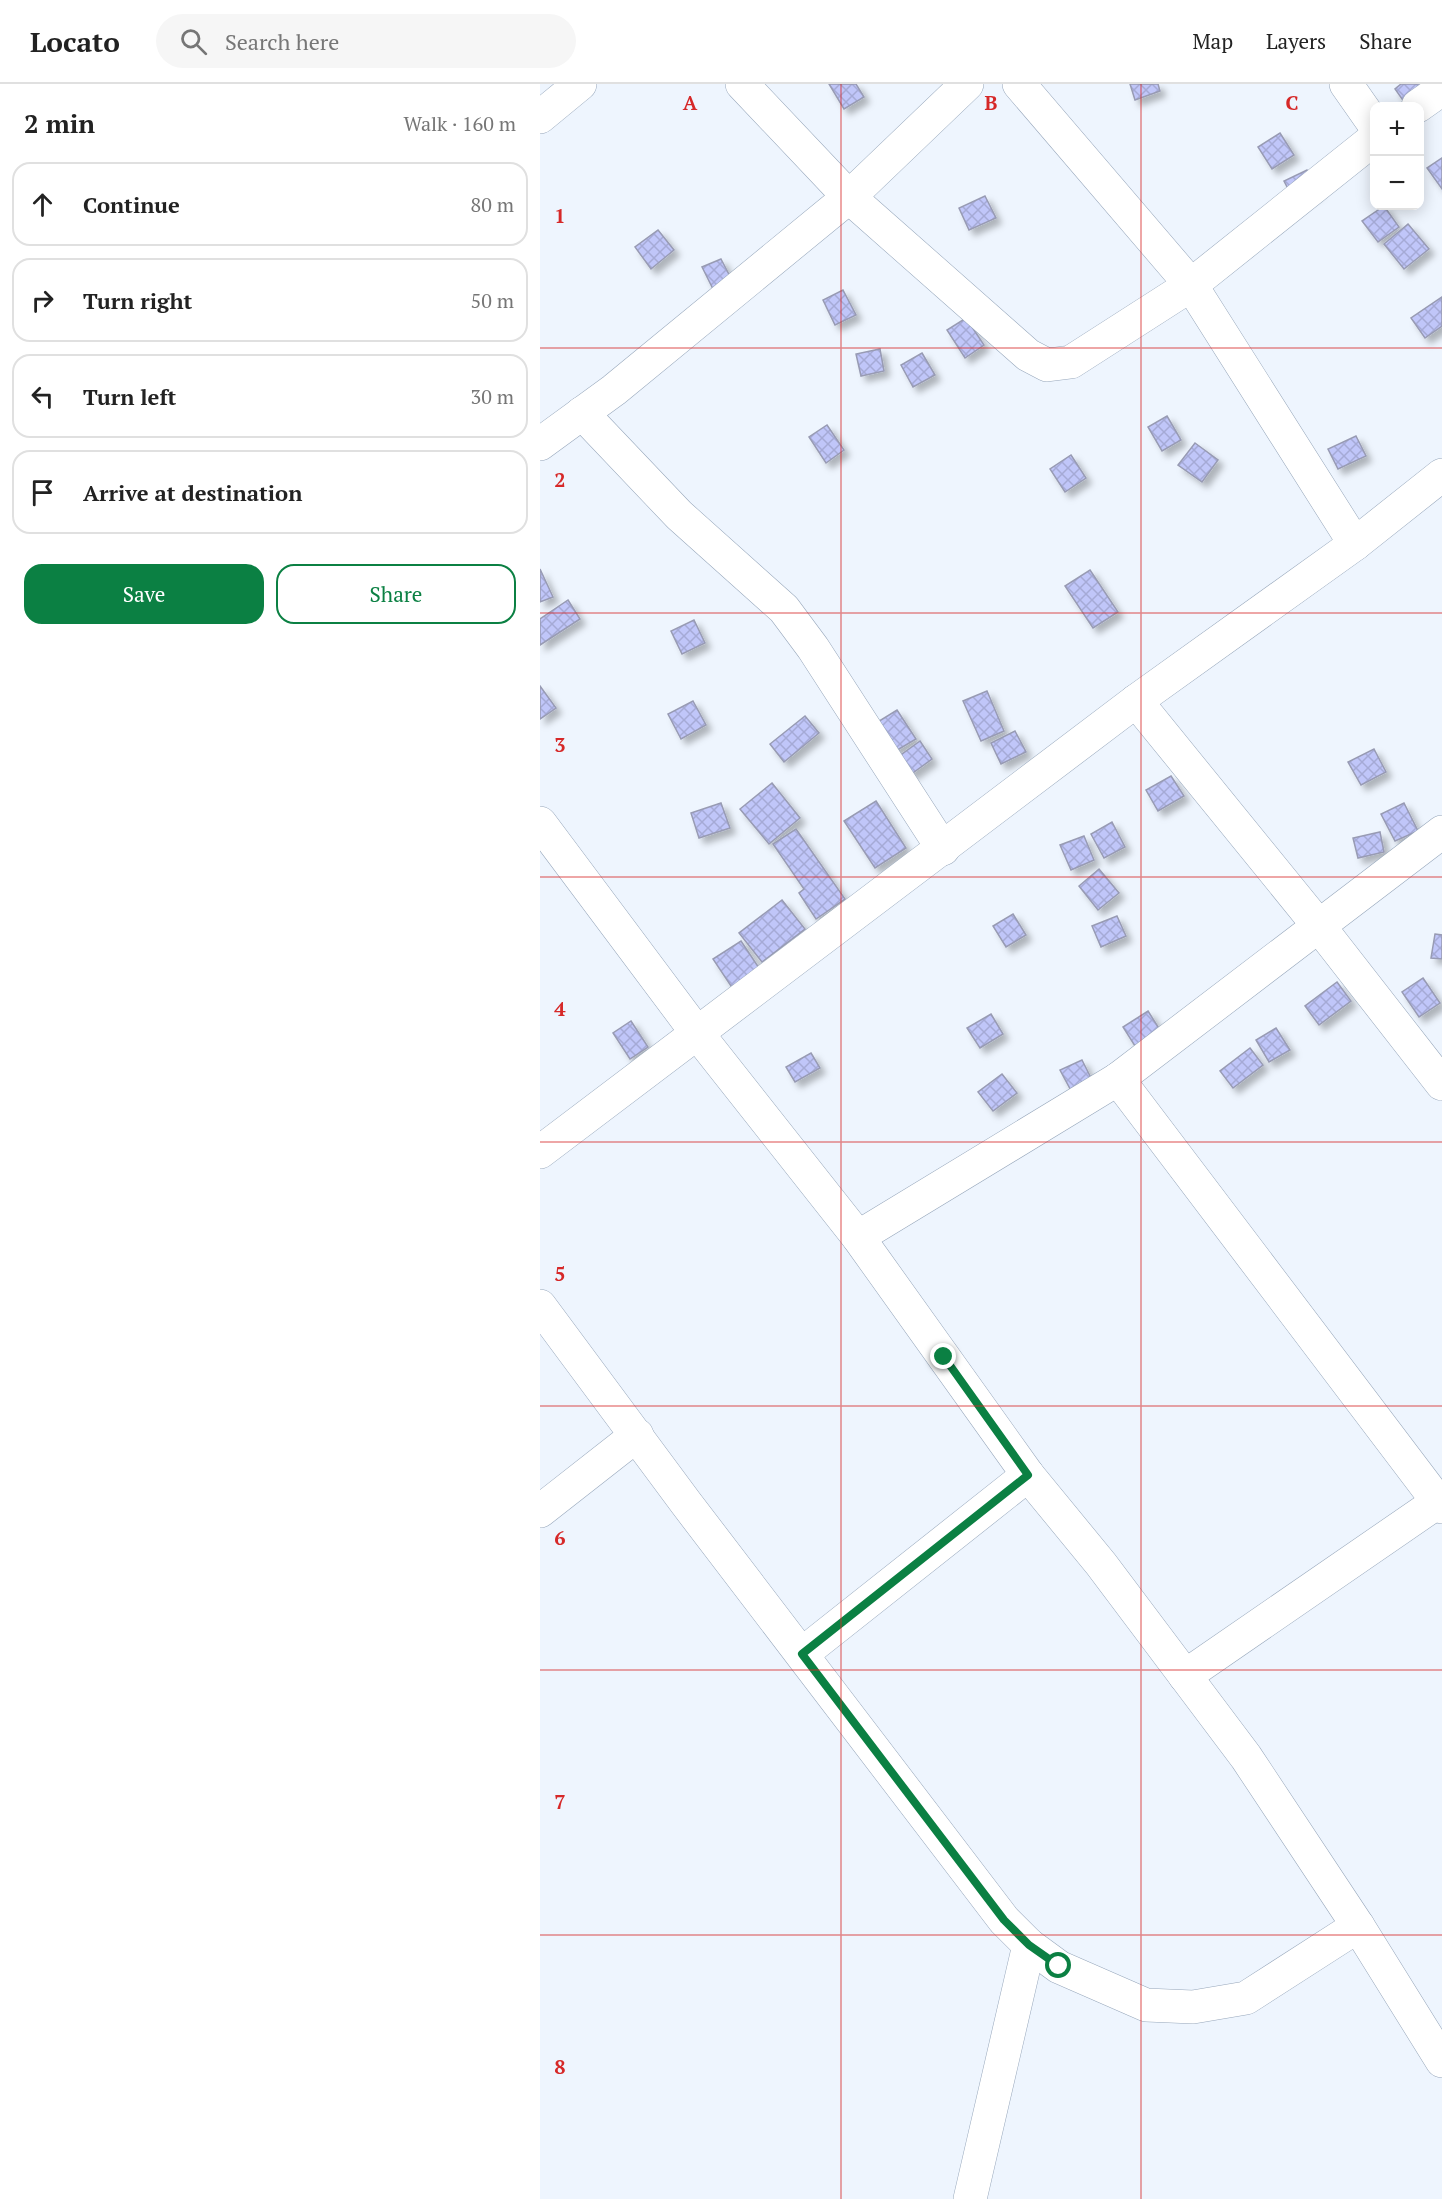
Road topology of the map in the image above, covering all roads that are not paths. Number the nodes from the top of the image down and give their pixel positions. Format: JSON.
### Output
{"nodes":[{"id":1,"x":580,"y":84,"type":"edge"},
{"id":2,"x":742,"y":84,"type":"edge"},
{"id":3,"x":967,"y":84,"type":"edge"},
{"id":4,"x":1019,"y":84,"type":"edge"},
{"id":5,"x":1346,"y":84,"type":"edge"},
{"id":6,"x":1442,"y":89,"type":"edge"},
{"id":7,"x":1424,"y":102,"type":"edge"},
{"id":8,"x":540,"y":117,"type":"edge"},
{"id":9,"x":1370,"y":118,"type":"edge"},
{"id":10,"x":1370,"y":142,"type":"edge"},
{"id":11,"x":849,"y":197,"type":"junction"},
{"id":12,"x":1191,"y":285,"type":"junction"},
{"id":13,"x":582,"y":413,"type":"junction"},
{"id":14,"x":540,"y":444,"type":"edge"},
{"id":15,"x":1442,"y":475,"type":"edge"},
{"id":16,"x":1355,"y":544,"type":"junction"},
{"id":17,"x":1136,"y":701,"type":"junction"},
{"id":18,"x":540,"y":823,"type":"edge"},
{"id":19,"x":1442,"y":832,"type":"edge"},
{"id":20,"x":943,"y":849,"type":"junction"},
{"id":21,"x":1318,"y":924,"type":"junction"},
{"id":22,"x":697,"y":1033,"type":"junction"},
{"id":23,"x":1118,"y":1079,"type":"junction"},
{"id":24,"x":1442,"y":1084,"type":"edge"},
{"id":25,"x":540,"y":1152,"type":"edge"},
{"id":26,"x":858,"y":1237,"type":"junction"},
{"id":27,"x":540,"y":1306,"type":"edge"},
{"id":28,"x":637,"y":1435,"type":"junction"},
{"id":29,"x":1028,"y":1475,"type":"junction"},
{"id":30,"x":1441,"y":1503,"type":"edge"},
{"id":31,"x":540,"y":1511,"type":"edge"},
{"id":32,"x":802,"y":1654,"type":"junction"},
{"id":33,"x":1185,"y":1676,"type":"junction"},
{"id":34,"x":1358,"y":1926,"type":"junction"},
{"id":35,"x":1029,"y":1945,"type":"junction"},
{"id":36,"x":1442,"y":2061,"type":"edge"},
{"id":37,"x":970,"y":2199,"type":"edge"}],
"edges":[{"from":1,"to":8,"type":"street"},
{"from":2,"to":11,"type":"street"},
{"from":3,"to":11,"type":"street"},
{"from":4,"to":12,"type":"street"},
{"from":5,"to":9,"type":"street"},
{"from":6,"to":7,"type":"street"},
{"from":10,"to":12,"type":"street"},
{"from":11,"to":12,"type":"street"},
{"from":11,"to":13,"type":"street"},
{"from":12,"to":16,"type":"street"},
{"from":13,"to":14,"type":"street"},
{"from":13,"to":20,"type":"street"},
{"from":15,"to":16,"type":"street"},
{"from":16,"to":17,"type":"street"},
{"from":17,"to":20,"type":"street"},
{"from":17,"to":21,"type":"street"},
{"from":18,"to":22,"type":"street"},
{"from":19,"to":21,"type":"street"},
{"from":20,"to":22,"type":"street"},
{"from":21,"to":23,"type":"street"},
{"from":21,"to":24,"type":"street"},
{"from":22,"to":25,"type":"street"},
{"from":22,"to":26,"type":"street"},
{"from":23,"to":26,"type":"street"},
{"from":23,"to":30,"type":"street"},
{"from":26,"to":29,"type":"street"},
{"from":27,"to":28,"type":"street"},
{"from":28,"to":31,"type":"street"},
{"from":28,"to":32,"type":"street"},
{"from":29,"to":32,"type":"street"},
{"from":29,"to":33,"type":"street"},
{"from":30,"to":33,"type":"street"},
{"from":32,"to":35,"type":"street"},
{"from":33,"to":34,"type":"street"},
{"from":34,"to":35,"type":"street"},
{"from":34,"to":36,"type":"street"},
{"from":35,"to":37,"type":"street"}]}
